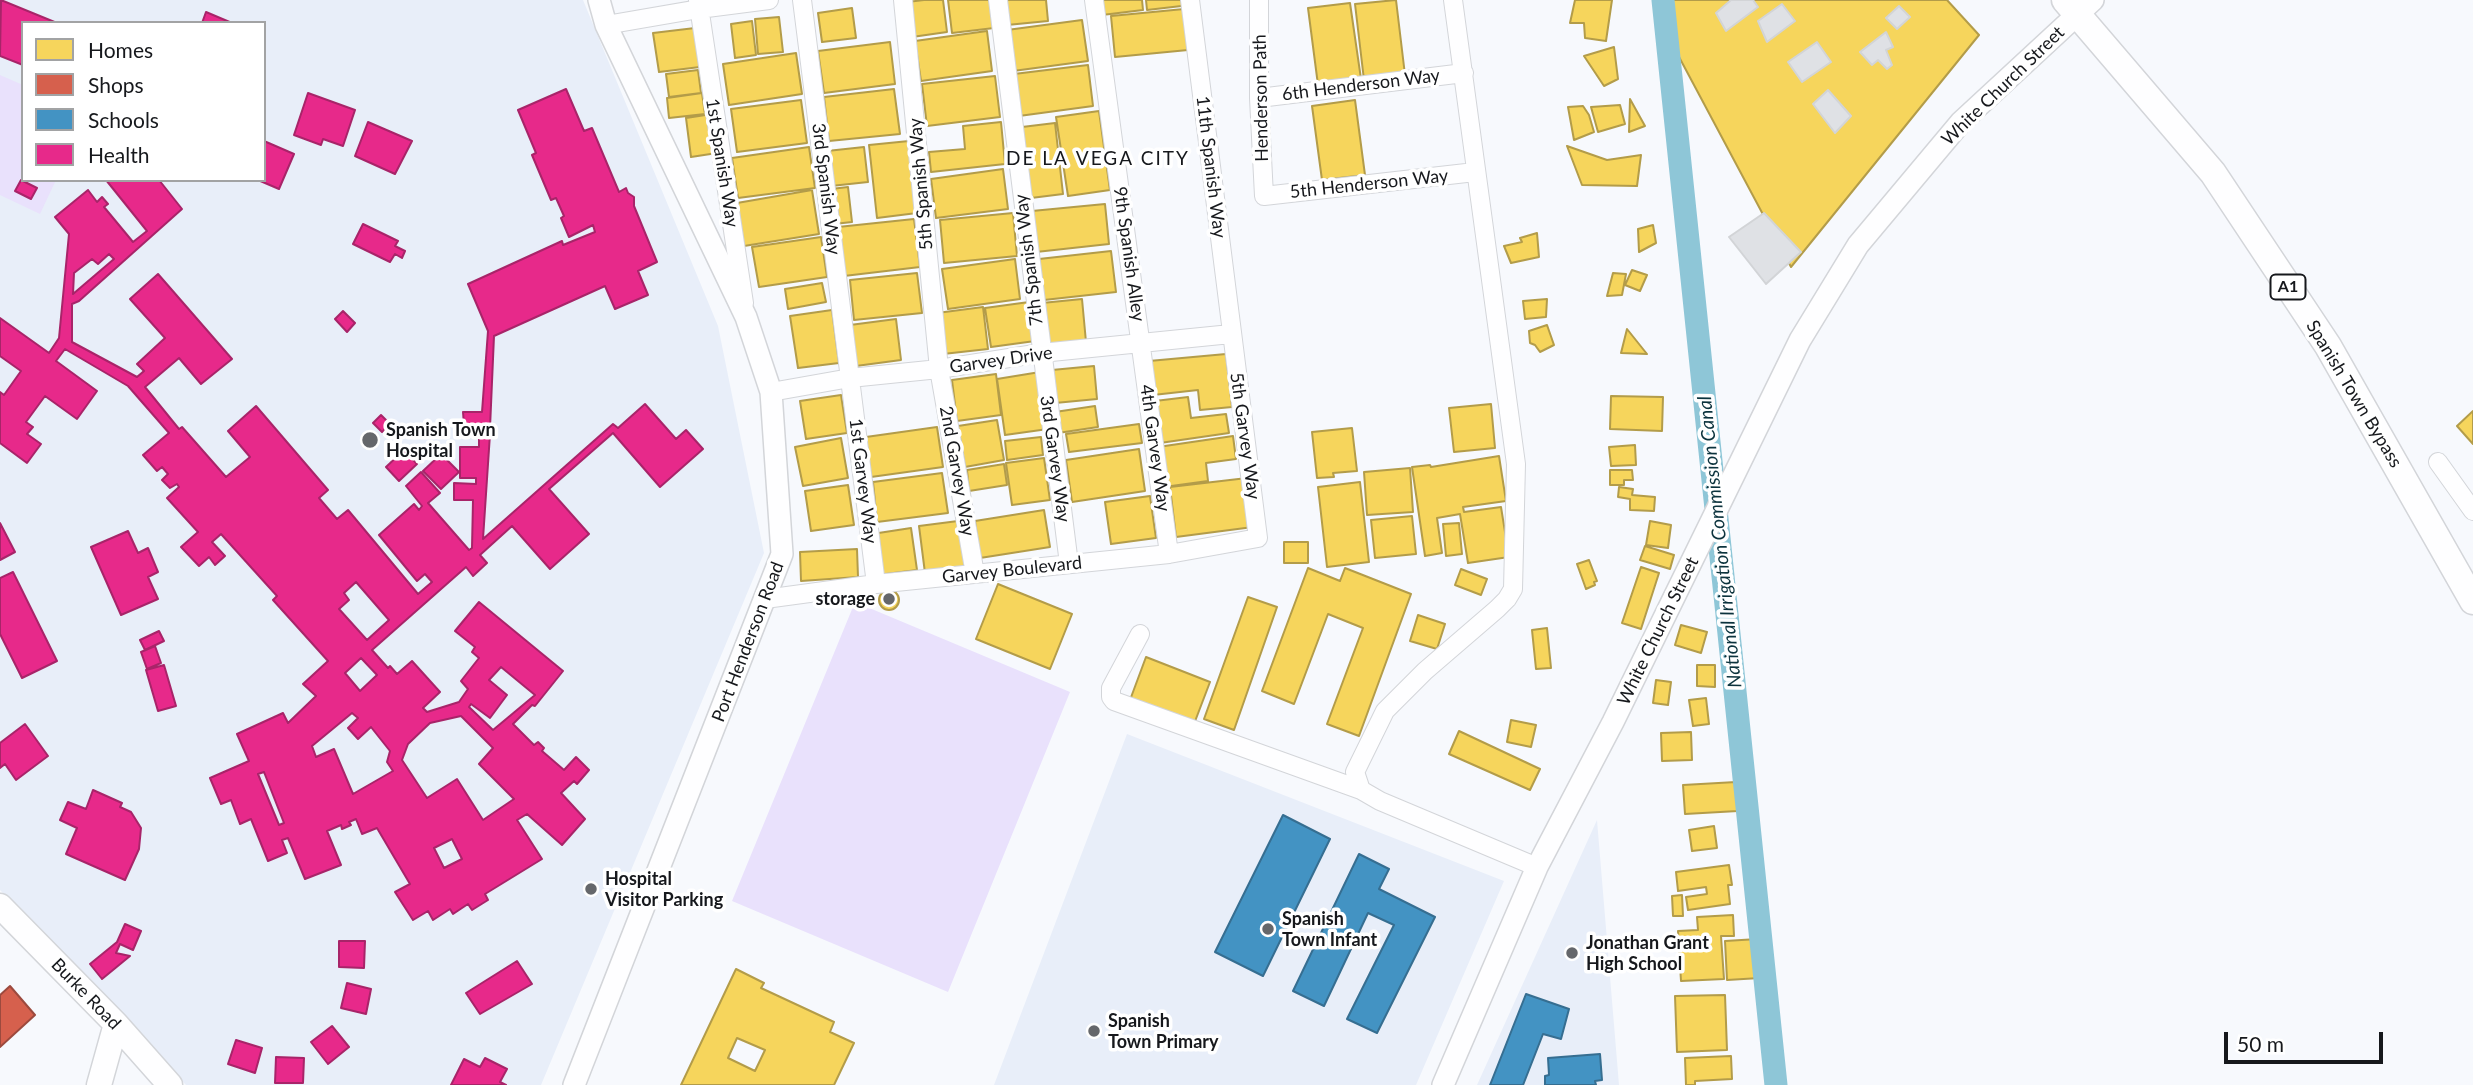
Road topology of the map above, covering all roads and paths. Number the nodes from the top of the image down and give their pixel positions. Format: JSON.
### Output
{"nodes":[{"id":1,"x":599,"y":0,"type":"edge"},
{"id":2,"x":769,"y":0,"type":"edge"},
{"id":3,"x":802,"y":0,"type":"edge"},
{"id":4,"x":903,"y":0,"type":"edge"},
{"id":5,"x":998,"y":0,"type":"edge"},
{"id":6,"x":1094,"y":0,"type":"edge"},
{"id":7,"x":1190,"y":0,"type":"edge"},
{"id":8,"x":1259,"y":0,"type":"edge"},
{"id":9,"x":1453,"y":0,"type":"edge"},
{"id":10,"x":699,"y":4,"type":"edge"},
{"id":11,"x":2079,"y":5,"type":"edge"},
{"id":12,"x":606,"y":25,"type":"junction"},
{"id":13,"x":1464,"y":73,"type":"junction"},
{"id":14,"x":1259,"y":98,"type":"junction"},
{"id":15,"x":1475,"y":172,"type":"junction"},
{"id":16,"x":1264,"y":196,"type":"joint"},
{"id":17,"x":746,"y":317,"type":"junction"},
{"id":18,"x":1231,"y":334,"type":"junction"},
{"id":19,"x":1140,"y":342,"type":"junction"},
{"id":20,"x":1041,"y":353,"type":"junction"},
{"id":21,"x":939,"y":369,"type":"junction"},
{"id":22,"x":850,"y":378,"type":"junction"},
{"id":23,"x":771,"y":392,"type":"junction"},
{"id":24,"x":2438,"y":462,"type":"dead end"},
{"id":25,"x":2473,"y":511,"type":"edge"},
{"id":26,"x":1258,"y":538,"type":"joint"},
{"id":27,"x":1169,"y":554,"type":"junction"},
{"id":28,"x":1069,"y":565,"type":"junction"},
{"id":29,"x":975,"y":574,"type":"junction"},
{"id":30,"x":876,"y":584,"type":"junction"},
{"id":31,"x":765,"y":599,"type":"junction"},
{"id":32,"x":2473,"y":601,"type":"edge"},
{"id":33,"x":1140,"y":634,"type":"dead end"},
{"id":34,"x":1361,"y":790,"type":"junction"},
{"id":35,"x":1537,"y":867,"type":"junction"},
{"id":36,"x":0,"y":906,"type":"edge"},
{"id":37,"x":116,"y":1024,"type":"junction"},
{"id":38,"x":99,"y":1085,"type":"edge"},
{"id":39,"x":170,"y":1085,"type":"edge"},
{"id":40,"x":574,"y":1085,"type":"edge"},
{"id":41,"x":1443,"y":1085,"type":"edge"}],
"edges":[{"from":1,"to":12,"type":"street","name":"Port Henderson Road"},
{"from":2,"to":10,"type":"street"},
{"from":3,"to":22,"type":"street","name":"3rd Spanish Way"},
{"from":4,"to":21,"type":"street","name":"5th Spanish Way"},
{"from":5,"to":20,"type":"street","name":"7th Spanish Way"},
{"from":6,"to":19,"type":"street","name":"9th Spanish Alley"},
{"from":7,"to":18,"type":"street","name":"11th Spanish Way"},
{"from":8,"to":14,"type":"street","name":"Henderson Path"},
{"from":9,"to":13,"type":"street"},
{"from":10,"to":12,"type":"street"},
{"from":10,"to":17,"type":"street","name":"1st Spanish Way"},
{"from":11,"to":32,"type":"main road","name":"Spanish Town Bypass","number":"A1"},
{"from":11,"to":35,"type":"street","name":"White Church Street"},
{"from":12,"to":17,"type":"street","name":"Port Henderson Road"},
{"from":13,"to":14,"type":"street","name":"6th Henderson Way"},
{"from":13,"to":15,"type":"street"},
{"from":14,"to":16,"type":"street","name":"Henderson Path"},
{"from":15,"to":16,"type":"street","name":"5th Henderson Way"},
{"from":15,"to":34,"type":"street"},
{"from":17,"to":23,"type":"street","name":"Port Henderson Road"},
{"from":18,"to":19,"type":"street","name":"Garvey Drive"},
{"from":18,"to":26,"type":"street","name":"5th Garvey Way"},
{"from":19,"to":20,"type":"street","name":"Garvey Drive"},
{"from":19,"to":27,"type":"street","name":"4th Garvey Way"},
{"from":20,"to":21,"type":"street","name":"Garvey Drive"},
{"from":20,"to":28,"type":"street","name":"3rd Garvey Way"},
{"from":21,"to":22,"type":"street","name":"Garvey Drive"},
{"from":21,"to":29,"type":"street","name":"2nd Garvey Way"},
{"from":22,"to":23,"type":"street","name":"Garvey Drive"},
{"from":22,"to":30,"type":"street","name":"1st Garvey Way"},
{"from":23,"to":31,"type":"street","name":"Port Henderson Road"},
{"from":24,"to":25,"type":"street"},
{"from":26,"to":27,"type":"street","name":"Garvey Boulevard"},
{"from":27,"to":28,"type":"street","name":"Garvey Boulevard"},
{"from":28,"to":29,"type":"street","name":"Garvey Boulevard"},
{"from":29,"to":30,"type":"street","name":"Garvey Boulevard"},
{"from":30,"to":31,"type":"street","name":"Garvey Boulevard"},
{"from":31,"to":40,"type":"street","name":"Port Henderson Road"},
{"from":33,"to":34,"type":"street"},
{"from":34,"to":35,"type":"street"},
{"from":35,"to":41,"type":"street","name":"White Church Street"},
{"from":36,"to":37,"type":"main road","name":"Burke Road"},
{"from":37,"to":38,"type":"main road"},
{"from":37,"to":39,"type":"main road","name":"Burke Road"}]}
